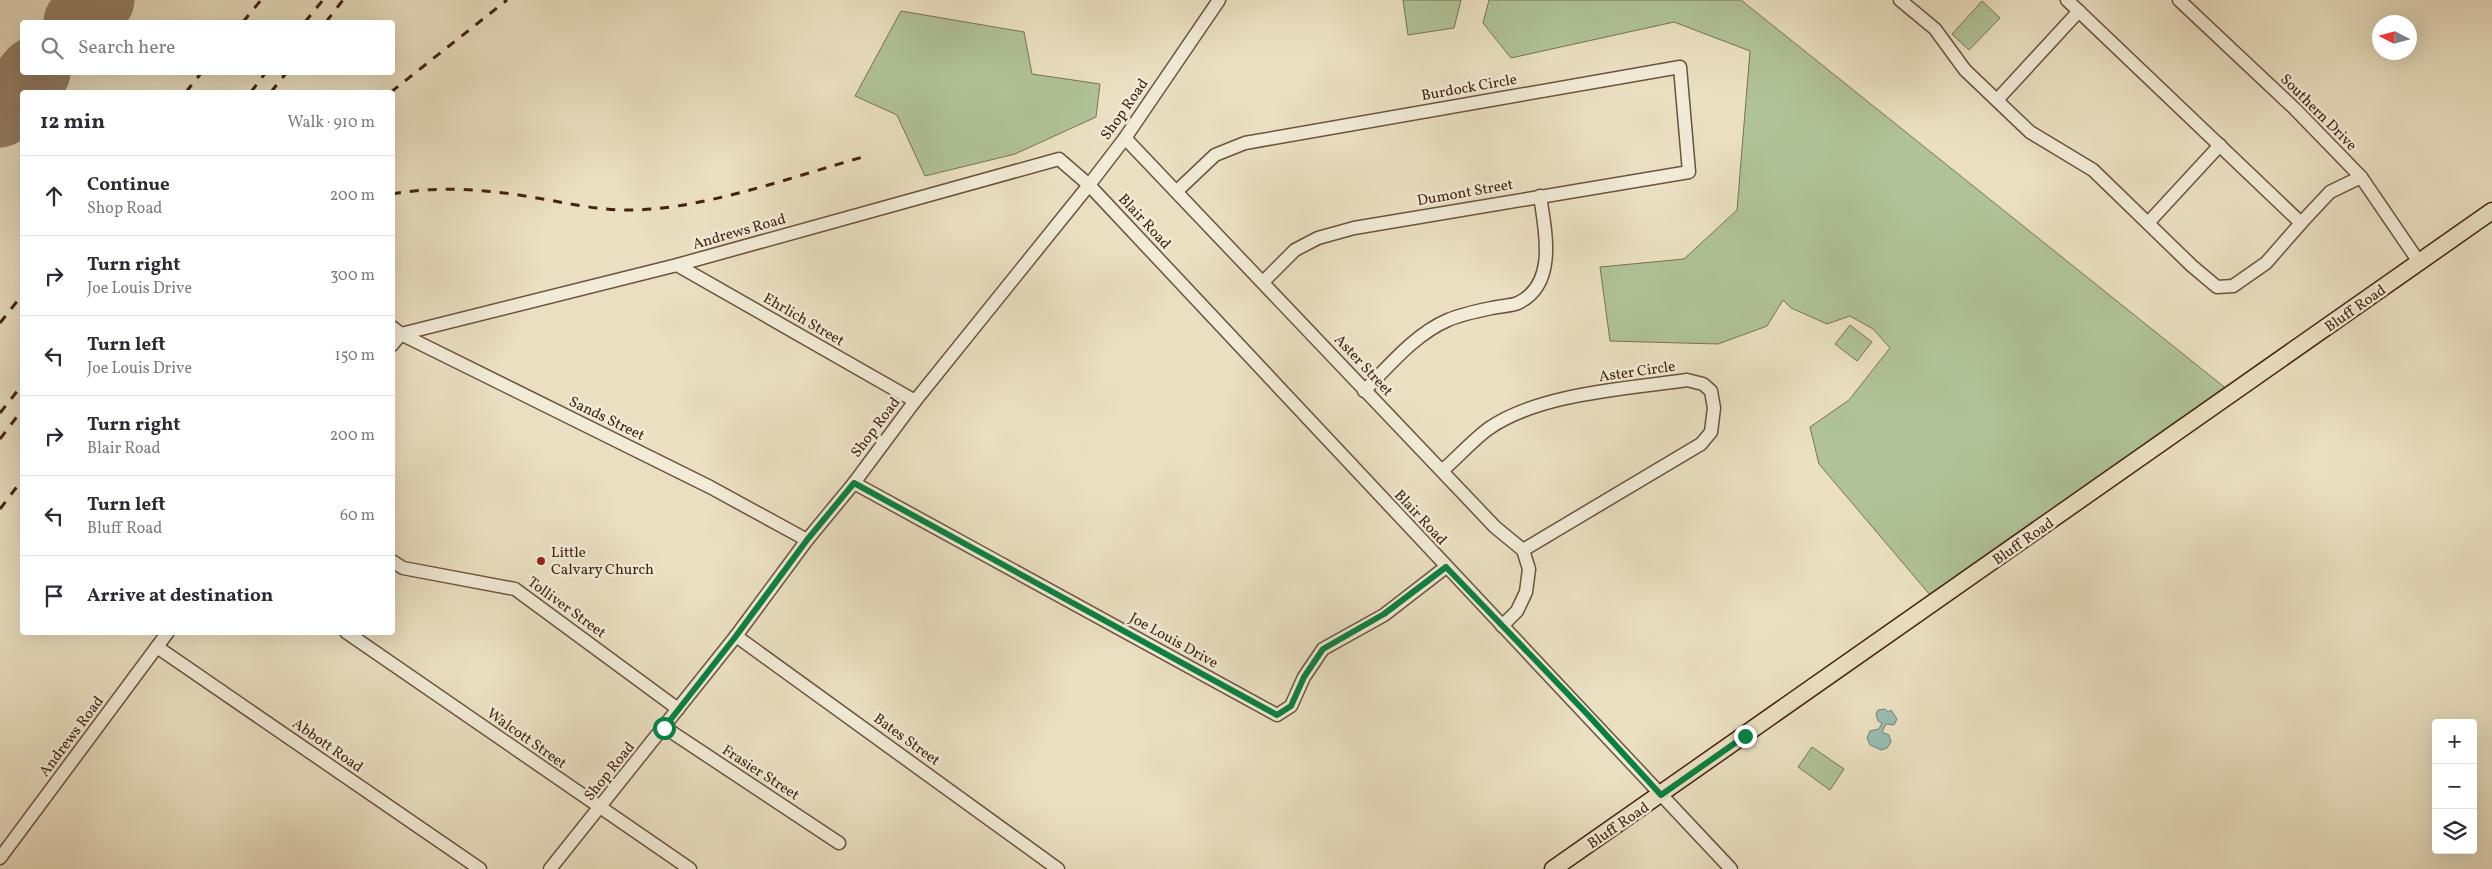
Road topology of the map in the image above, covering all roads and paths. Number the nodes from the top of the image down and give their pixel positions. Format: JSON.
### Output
{"nodes":[{"id":1,"x":1219,"y":0,"type":"edge"},
{"id":2,"x":1900,"y":0,"type":"edge"},
{"id":3,"x":2067,"y":0,"type":"edge"},
{"id":4,"x":2179,"y":0,"type":"edge"},
{"id":5,"x":2079,"y":11,"type":"junction"},
{"id":6,"x":1996,"y":100,"type":"junction"},
{"id":7,"x":1124,"y":138,"type":"junction"},
{"id":8,"x":2220,"y":145,"type":"junction"},
{"id":9,"x":1689,"y":172,"type":"joint"},
{"id":10,"x":2361,"y":177,"type":"junction"},
{"id":11,"x":1089,"y":185,"type":"junction"},
{"id":12,"x":1177,"y":191,"type":"junction"},
{"id":13,"x":1540,"y":196,"type":"junction"},
{"id":14,"x":2492,"y":211,"type":"edge"},
{"id":15,"x":2301,"y":222,"type":"junction"},
{"id":16,"x":2148,"y":223,"type":"junction"},
{"id":17,"x":2419,"y":262,"type":"junction"},
{"id":18,"x":676,"y":265,"type":"junction"},
{"id":19,"x":1264,"y":282,"type":"junction"},
{"id":20,"x":397,"y":330,"type":"edge"},
{"id":21,"x":1364,"y":391,"type":"junction"},
{"id":22,"x":915,"y":401,"type":"junction"},
{"id":23,"x":1443,"y":470,"type":"junction"},
{"id":24,"x":854,"y":483,"type":"junction"},
{"id":25,"x":807,"y":540,"type":"junction"},
{"id":26,"x":1523,"y":550,"type":"junction"},
{"id":27,"x":395,"y":563,"type":"edge"},
{"id":28,"x":1446,"y":567,"type":"junction"},
{"id":29,"x":1502,"y":626,"type":"junction"},
{"id":30,"x":166,"y":635,"type":"edge"},
{"id":31,"x":350,"y":635,"type":"edge"},
{"id":32,"x":736,"y":636,"type":"junction"},
{"id":33,"x":157,"y":647,"type":"junction"},
{"id":34,"x":678,"y":709,"type":"junction"},
{"id":35,"x":664,"y":728,"type":"junction"},
{"id":36,"x":1661,"y":795,"type":"junction"},
{"id":37,"x":600,"y":808,"type":"junction"},
{"id":38,"x":839,"y":843,"type":"dead end"},
{"id":39,"x":0,"y":858,"type":"edge"},
{"id":40,"x":480,"y":869,"type":"edge"},
{"id":41,"x":550,"y":869,"type":"edge"},
{"id":42,"x":690,"y":869,"type":"edge"},
{"id":43,"x":1058,"y":869,"type":"edge"},
{"id":44,"x":1553,"y":869,"type":"edge"},
{"id":45,"x":1731,"y":869,"type":"edge"}],
"edges":[{"from":1,"to":7,"type":"street","name":"Shop Road"},
{"from":2,"to":6,"type":"street"},
{"from":3,"to":5,"type":"street"},
{"from":4,"to":10,"type":"street","name":"Southern Drive"},
{"from":5,"to":6,"type":"street"},
{"from":5,"to":8,"type":"street"},
{"from":6,"to":16,"type":"street"},
{"from":7,"to":11,"type":"street","name":"Shop Road"},
{"from":7,"to":12,"type":"street","name":"Aster Street"},
{"from":8,"to":15,"type":"street"},
{"from":8,"to":16,"type":"street"},
{"from":9,"to":12,"type":"street","name":"Burdock Circle"},
{"from":9,"to":13,"type":"street","name":"Dumont Street"},
{"from":10,"to":15,"type":"street"},
{"from":10,"to":17,"type":"street","name":"Southern Drive"},
{"from":11,"to":18,"type":"street","name":"Andrews Road"},
{"from":11,"to":22,"type":"street","name":"Shop Road"},
{"from":11,"to":28,"type":"street","name":"Blair Road"},
{"from":12,"to":19,"type":"street","name":"Aster Street"},
{"from":13,"to":19,"type":"street","name":"Dumont Street"},
{"from":13,"to":21,"type":"street"},
{"from":14,"to":17,"type":"main road","name":"Bluff Road"},
{"from":15,"to":16,"type":"street"},
{"from":17,"to":36,"type":"main road","name":"Bluff Road"},
{"from":18,"to":20,"type":"street","name":"Andrews Road"},
{"from":18,"to":22,"type":"street","name":"Ehrlich Street"},
{"from":19,"to":21,"type":"street","name":"Aster Street"},
{"from":20,"to":25,"type":"street","name":"Sands Street"},
{"from":21,"to":23,"type":"street","name":"Aster Street"},
{"from":22,"to":24,"type":"street","name":"Shop Road"},
{"from":23,"to":26,"type":"street","name":"Aster Street"},
{"from":23,"to":26,"type":"street","name":"Aster Circle"},
{"from":24,"to":25,"type":"street","name":"Shop Road"},
{"from":24,"to":28,"type":"street","name":"Joe Louis Drive"},
{"from":25,"to":32,"type":"street","name":"Shop Road"},
{"from":26,"to":29,"type":"street"},
{"from":27,"to":34,"type":"street","name":"Tolliver Street"},
{"from":28,"to":29,"type":"street","name":"Blair Road"},
{"from":29,"to":36,"type":"street","name":"Blair Road"},
{"from":30,"to":33,"type":"street","name":"Andrews Road"},
{"from":31,"to":37,"type":"street","name":"Walcott Street"},
{"from":32,"to":34,"type":"street","name":"Shop Road"},
{"from":32,"to":43,"type":"street","name":"Bates Street"},
{"from":33,"to":39,"type":"street","name":"Andrews Road"},
{"from":33,"to":40,"type":"street","name":"Abbott Road"},
{"from":34,"to":35,"type":"street","name":"Shop Road"},
{"from":35,"to":37,"type":"street","name":"Shop Road"},
{"from":35,"to":38,"type":"street","name":"Frasier Street"},
{"from":36,"to":44,"type":"main road","name":"Bluff Road"},
{"from":36,"to":45,"type":"street","name":"Blair Road"},
{"from":37,"to":41,"type":"street","name":"Shop Road"},
{"from":37,"to":42,"type":"street","name":"Walcott Street"}]}
